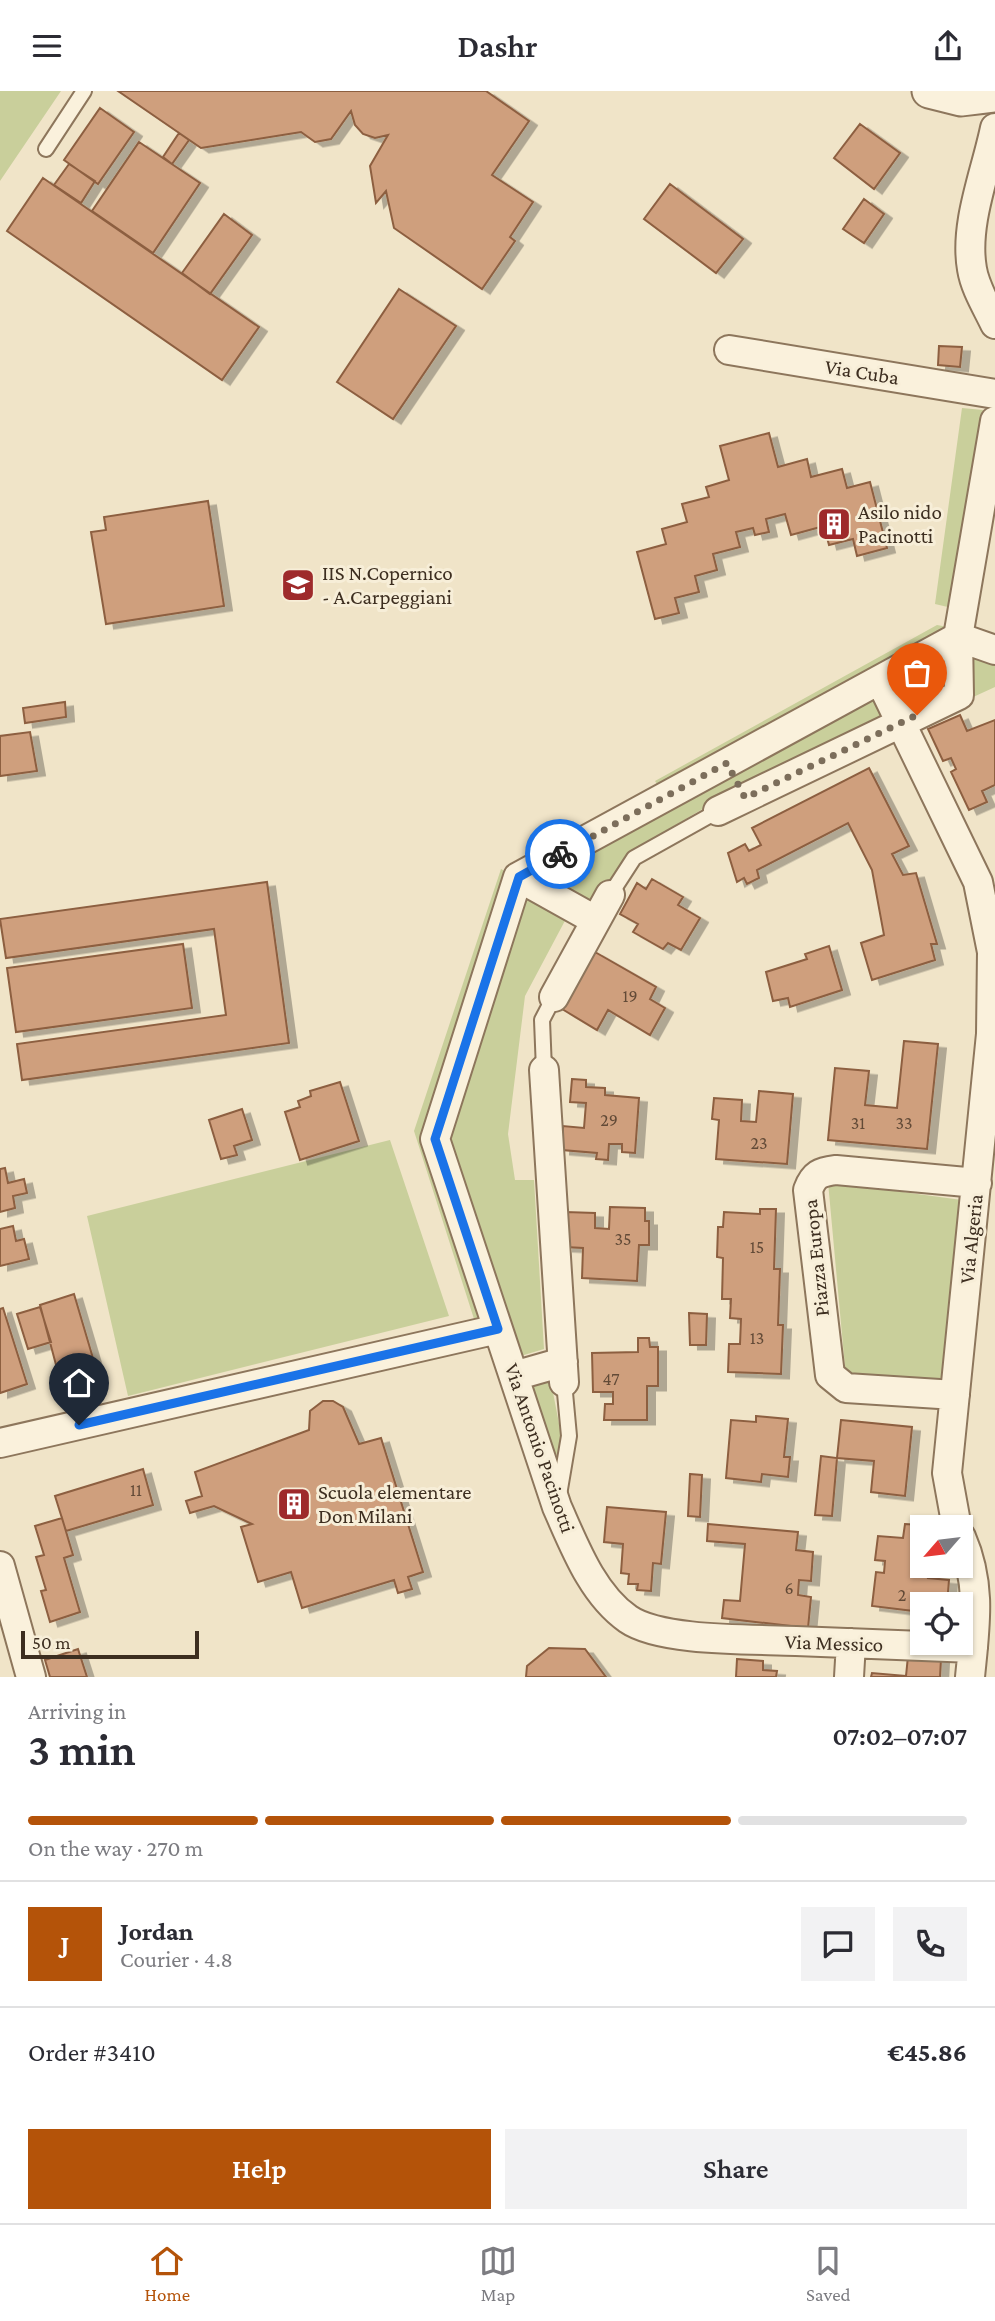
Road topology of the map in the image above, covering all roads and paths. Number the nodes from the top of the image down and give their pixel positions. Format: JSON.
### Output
{"nodes":[{"id":1,"x":84,"y":91,"type":"edge"},
{"id":2,"x":929,"y":91,"type":"edge"},
{"id":3,"x":994,"y":93,"type":"edge"},
{"id":4,"x":995,"y":128,"type":"edge"},
{"id":5,"x":46,"y":149,"type":"dead end"},
{"id":6,"x":995,"y":324,"type":"edge"},
{"id":7,"x":729,"y":351,"type":"dead end"},
{"id":8,"x":995,"y":394,"type":"edge"},
{"id":9,"x":995,"y":421,"type":"edge"},
{"id":10,"x":958,"y":637,"type":"junction"},
{"id":11,"x":995,"y":650,"type":"edge"},
{"id":12,"x":880,"y":680,"type":"junction"},
{"id":13,"x":899,"y":723,"type":"junction"},
{"id":14,"x":727,"y":763,"type":"junction"},
{"id":15,"x":745,"y":798,"type":"junction"},
{"id":16,"x":718,"y":811,"type":"joint"},
{"id":17,"x":519,"y":877,"type":"junction"},
{"id":18,"x":610,"y":894,"type":"joint"},
{"id":19,"x":595,"y":920,"type":"junction"},
{"id":20,"x":554,"y":997,"type":"joint"},
{"id":21,"x":544,"y":1070,"type":"joint"},
{"id":22,"x":988,"y":1135,"type":"edge"},
{"id":23,"x":976,"y":1183,"type":"junction"},
{"id":24,"x":498,"y":1329,"type":"junction"},
{"id":25,"x":564,"y":1372,"type":"junction"},
{"id":26,"x":514,"y":1376,"type":"junction"},
{"id":27,"x":955,"y":1395,"type":"junction"},
{"id":28,"x":0,"y":1443,"type":"edge"},
{"id":29,"x":557,"y":1507,"type":"junction"},
{"id":30,"x":955,"y":1515,"type":"edge"},
{"id":31,"x":0,"y":1566,"type":"edge"},
{"id":32,"x":973,"y":1570,"type":"edge"},
{"id":33,"x":736,"y":1639,"type":"joint"},
{"id":34,"x":851,"y":1643,"type":"junction"},
{"id":35,"x":910,"y":1645,"type":"edge"},
{"id":36,"x":973,"y":1648,"type":"edge"},
{"id":37,"x":972,"y":1655,"type":"edge"},
{"id":38,"x":31,"y":1677,"type":"edge"},
{"id":39,"x":849,"y":1677,"type":"edge"},
{"id":40,"x":970,"y":1677,"type":"edge"}],
"edges":[{"from":1,"to":5,"type":"lane"},
{"from":2,"to":3,"type":"street"},
{"from":4,"to":6,"type":"street"},
{"from":7,"to":8,"type":"street","name":"Via Cuba"},
{"from":9,"to":10,"type":"street"},
{"from":10,"to":11,"type":"street"},
{"from":10,"to":12,"type":"street"},
{"from":10,"to":13,"type":"street"},
{"from":12,"to":13,"type":"street","name":"Via Algeria"},
{"from":12,"to":14,"type":"street"},
{"from":13,"to":15,"type":"street"},
{"from":13,"to":22,"type":"street","name":"Via Algeria"},
{"from":14,"to":15,"type":"street"},
{"from":14,"to":17,"type":"street"},
{"from":15,"to":16,"type":"street"},
{"from":16,"to":18,"type":"lane"},
{"from":17,"to":19,"type":"street"},
{"from":17,"to":24,"type":"street","name":"Via Antonio Pacinotti"},
{"from":18,"to":19,"type":"street"},
{"from":19,"to":20,"type":"street"},
{"from":20,"to":21,"type":"lane"},
{"from":21,"to":25,"type":"street"},
{"from":22,"to":23,"type":"street","name":"Via Algeria"},
{"from":23,"to":27,"type":"street","name":"Via Algeria"},
{"from":23,"to":27,"type":"street","name":"Piazza Europa"},
{"from":24,"to":26,"type":"street","name":"Via Antonio Pacinotti"},
{"from":24,"to":28,"type":"street"},
{"from":25,"to":26,"type":"street"},
{"from":25,"to":29,"type":"lane"},
{"from":26,"to":29,"type":"street","name":"Via Antonio Pacinotti"},
{"from":27,"to":30,"type":"street","name":"Via Algeria"},
{"from":29,"to":33,"type":"street","name":"Via Antonio Pacinotti"},
{"from":31,"to":38,"type":"street"},
{"from":32,"to":36,"type":"street"},
{"from":33,"to":34,"type":"street","name":"Via Messico"},
{"from":34,"to":35,"type":"street","name":"Via Messico"},
{"from":34,"to":39,"type":"street"},
{"from":37,"to":40,"type":"street"}]}
